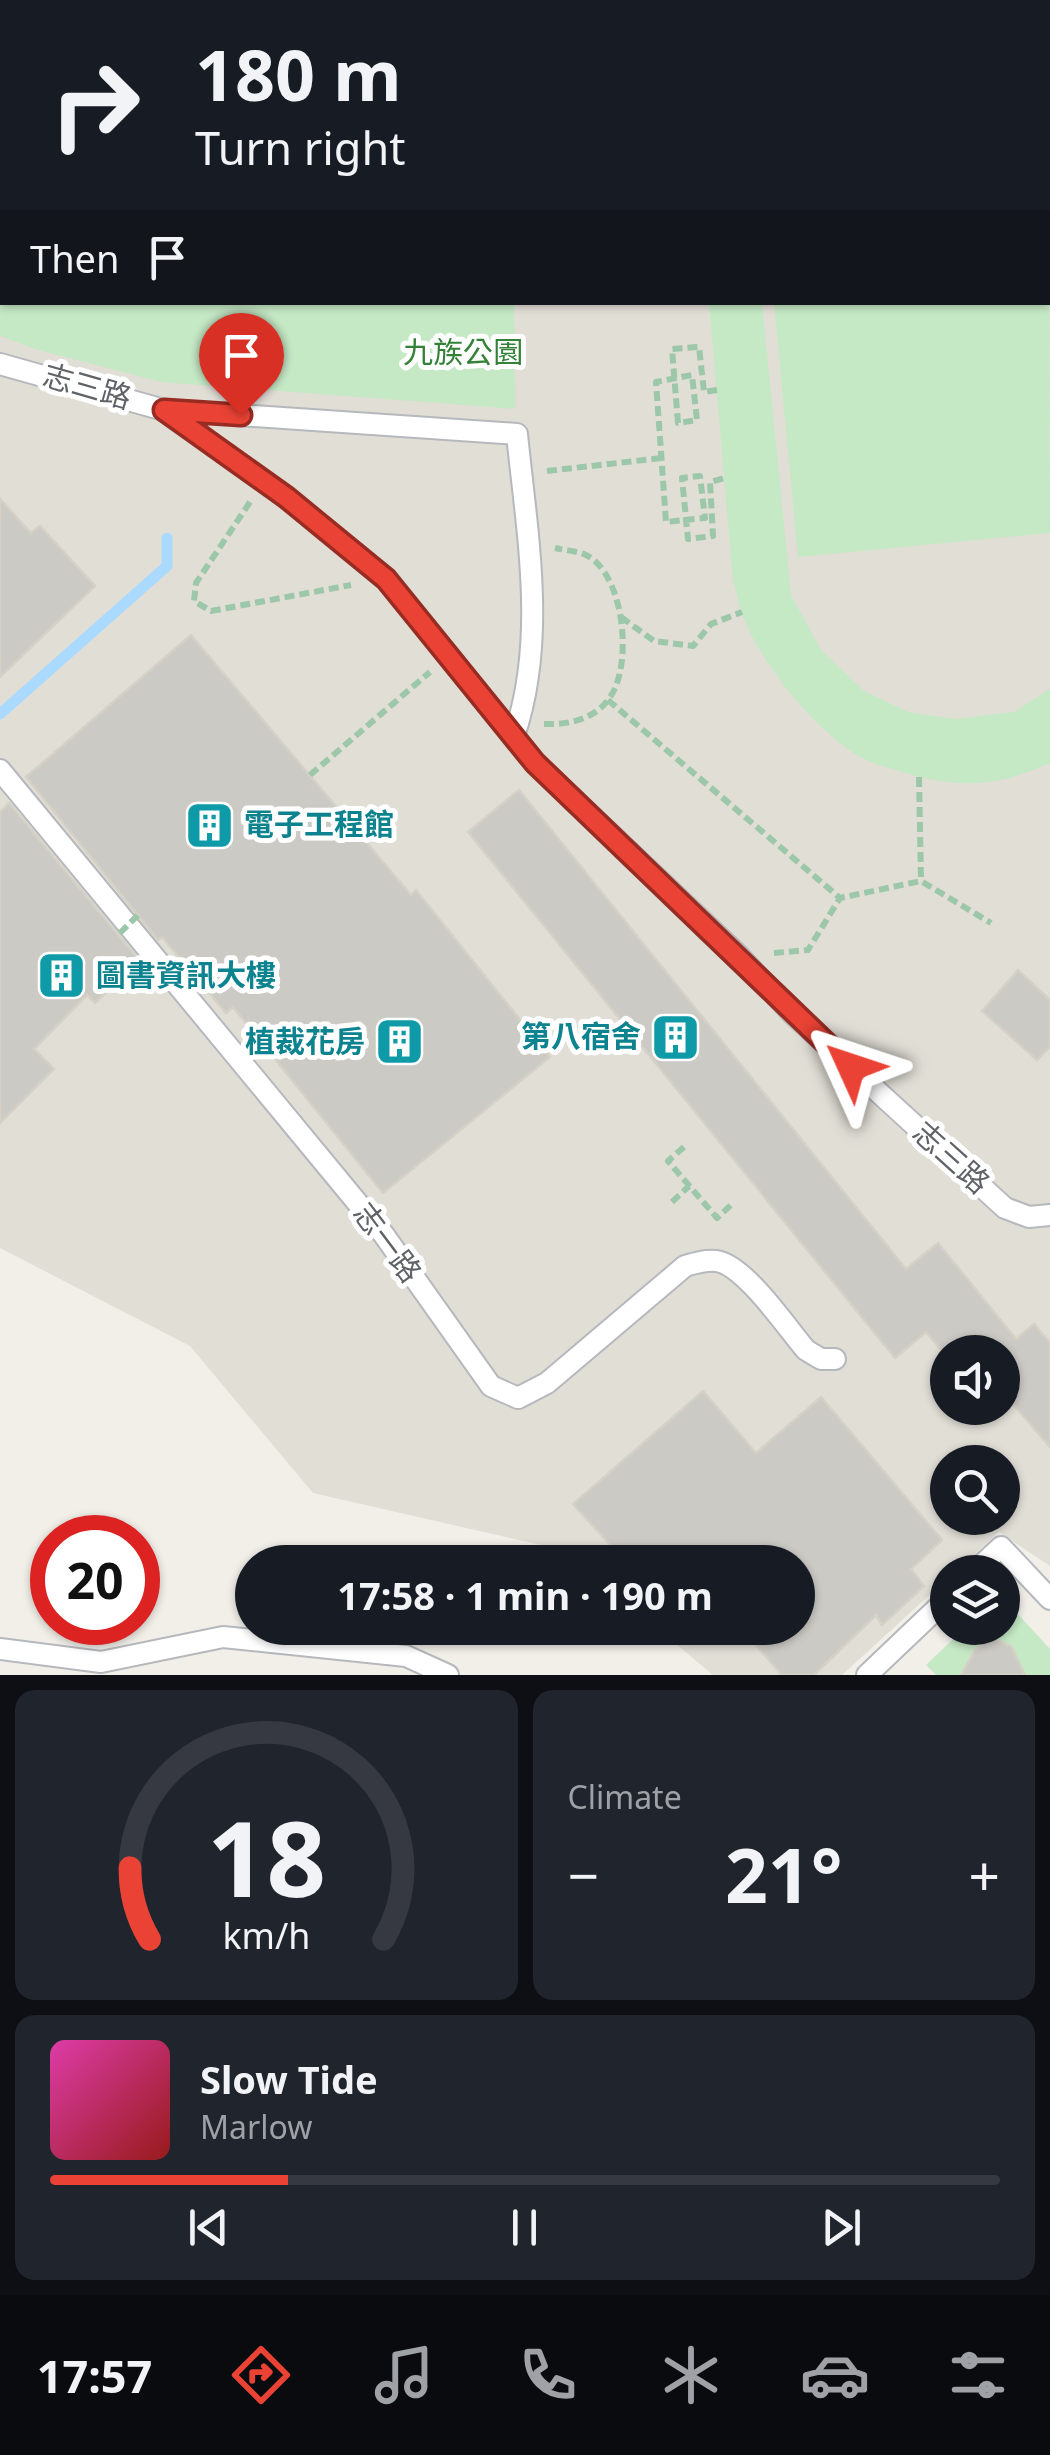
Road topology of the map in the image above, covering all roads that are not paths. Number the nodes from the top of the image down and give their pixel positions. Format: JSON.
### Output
{"nodes":[{"id":1,"x":0,"y":364,"type":"edge"},
{"id":2,"x":164,"y":410,"type":"junction"},
{"id":3,"x":516,"y":729,"type":"junction"},
{"id":4,"x":0,"y":770,"type":"edge"},
{"id":5,"x":1050,"y":1215,"type":"edge"},
{"id":6,"x":835,"y":1360,"type":"dead end"},
{"id":7,"x":1020,"y":1567,"type":"edge"},
{"id":8,"x":1050,"y":1599,"type":"edge"},
{"id":9,"x":930,"y":1615,"type":"edge"},
{"id":10,"x":0,"y":1648,"type":"edge"},
{"id":11,"x":448,"y":1675,"type":"edge"},
{"id":12,"x":867,"y":1675,"type":"edge"}],
"edges":[{"from":1,"to":2,"type":"lane","name":"志三路"},
{"from":2,"to":3,"type":"lane","name":"志三路"},
{"from":2,"to":3,"type":"lane"},
{"from":3,"to":5,"type":"lane","name":"志三路"},
{"from":4,"to":6,"type":"lane","name":"志一路"},
{"from":7,"to":8,"type":"lane"},
{"from":9,"to":12,"type":"lane"},
{"from":10,"to":11,"type":"lane"}]}
